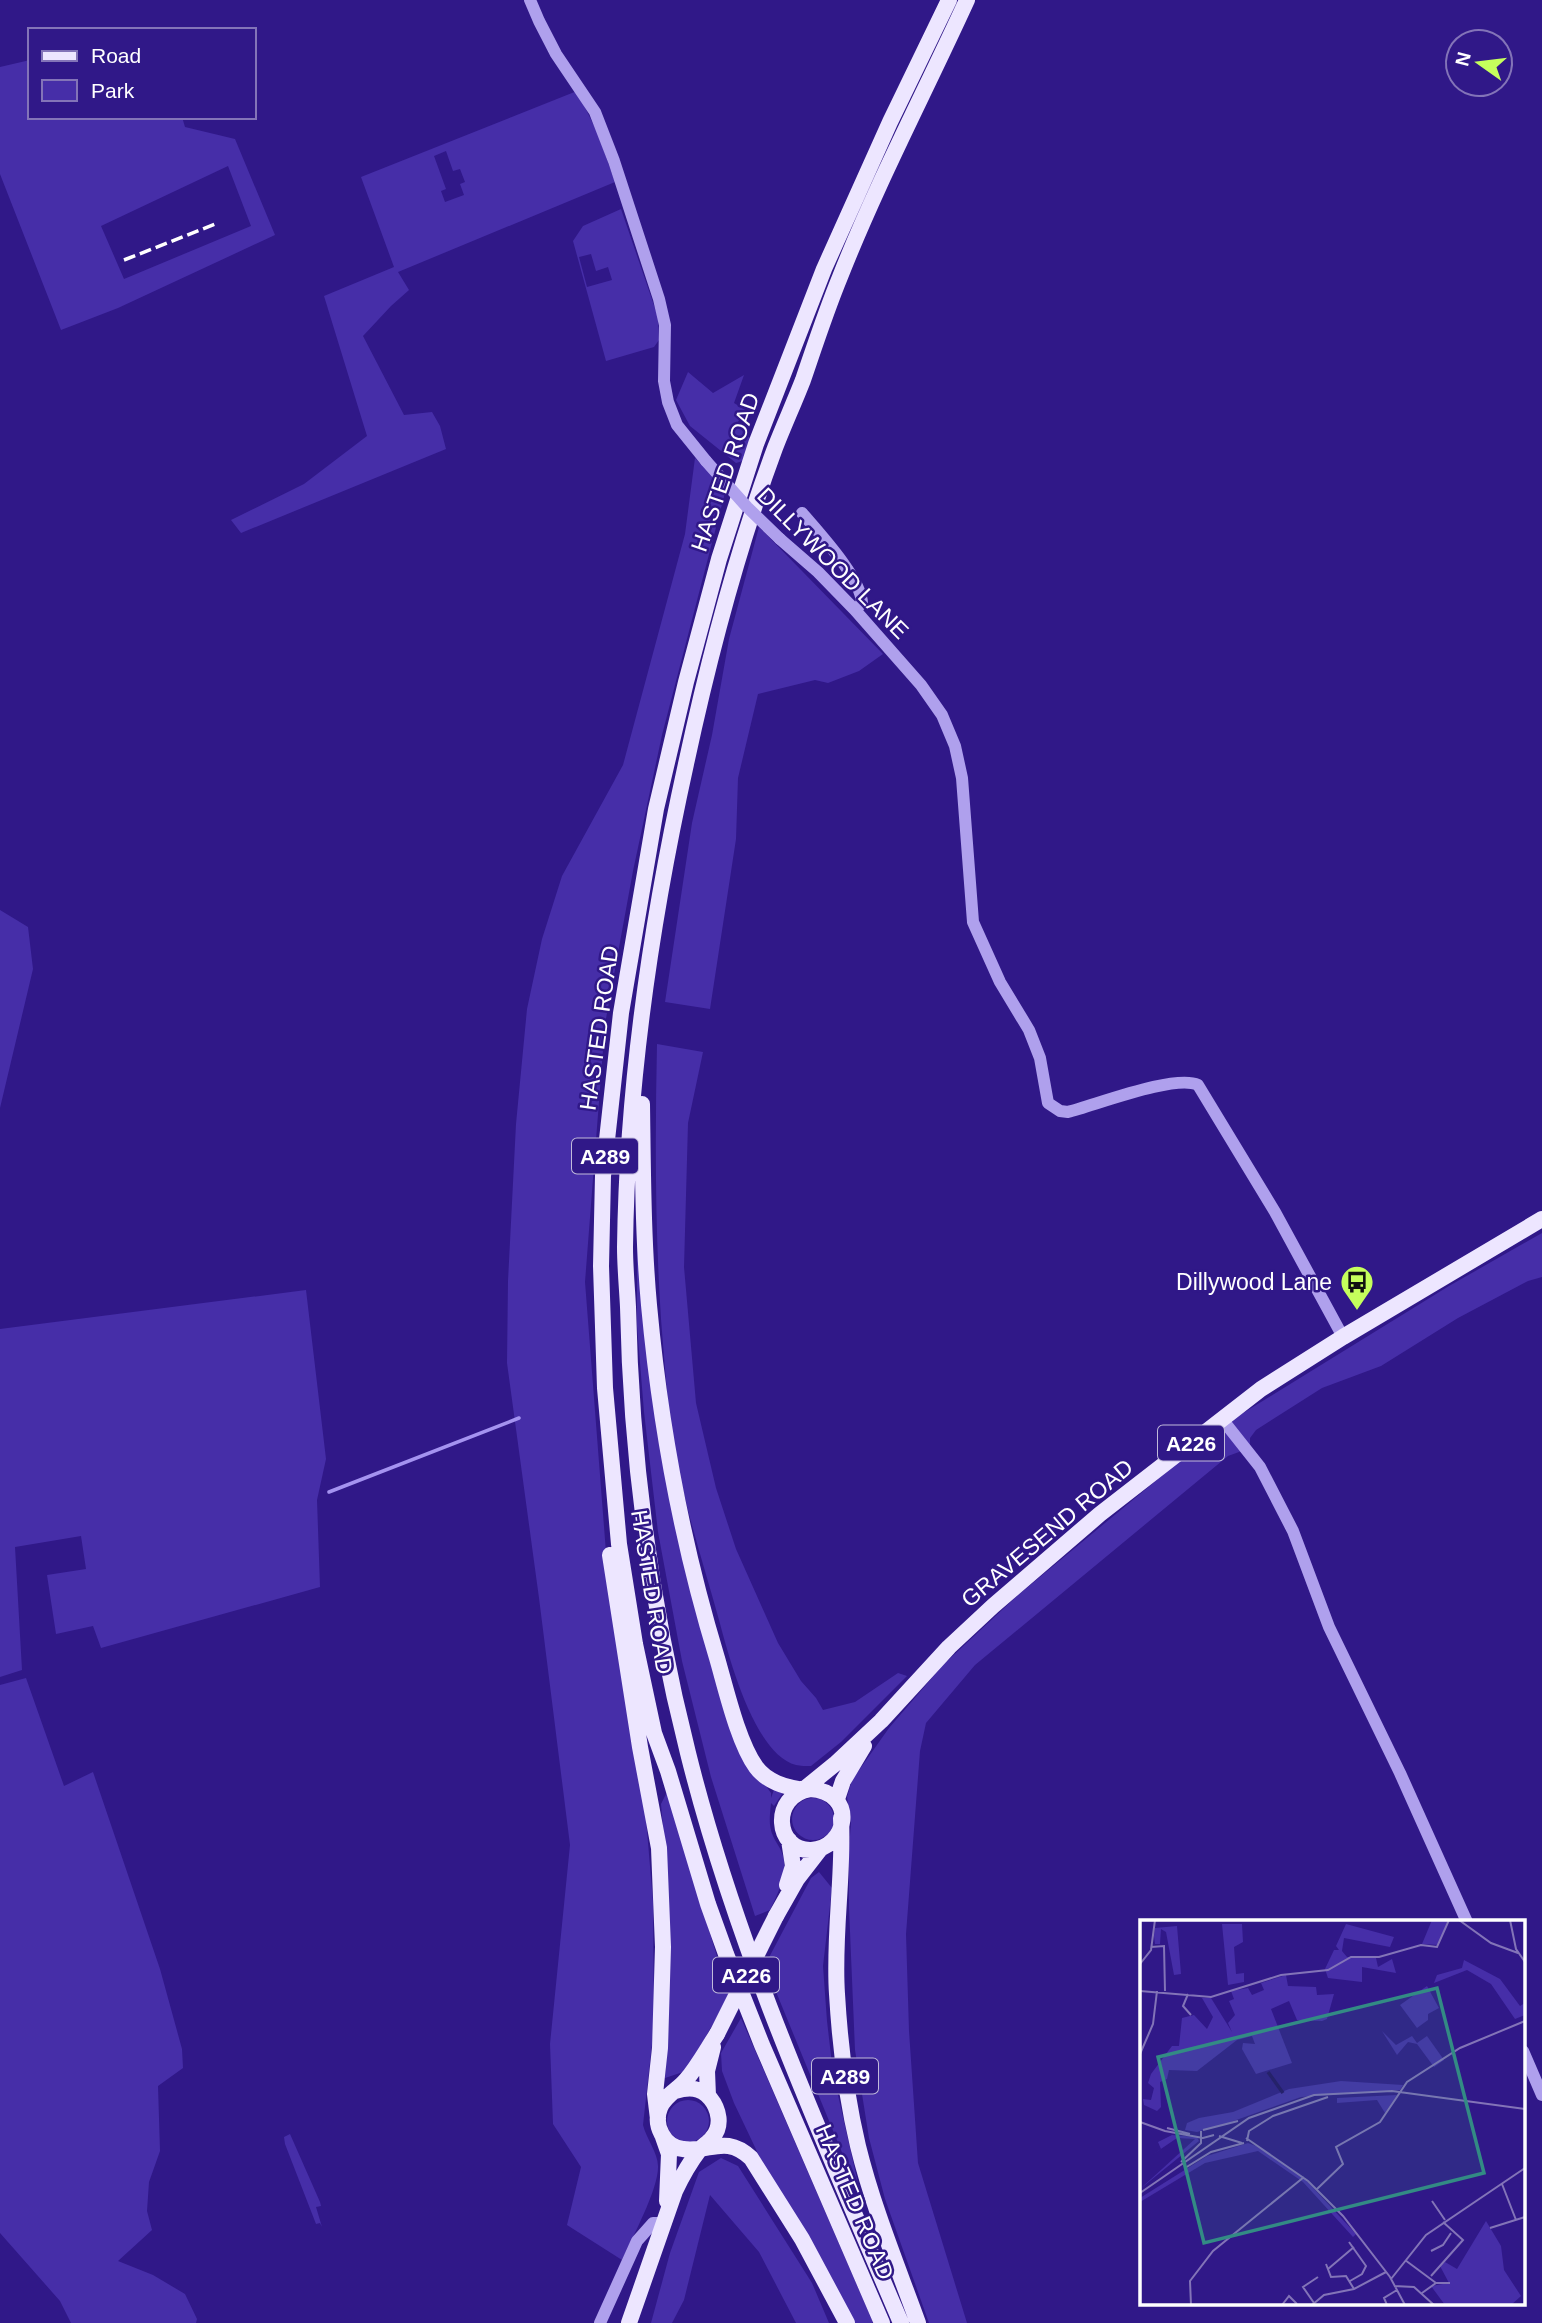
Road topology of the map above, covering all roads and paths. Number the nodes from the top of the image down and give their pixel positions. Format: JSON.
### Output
{"nodes":[{"id":1,"x":530,"y":0,"type":"edge"},
{"id":2,"x":949,"y":0,"type":"edge"},
{"id":3,"x":967,"y":0,"type":"edge"},
{"id":4,"x":802,"y":513,"type":"dead end"},
{"id":5,"x":855,"y":610,"type":"junction"},
{"id":6,"x":640,"y":1025,"type":"junction"},
{"id":7,"x":603,"y":1176,"type":"junction"},
{"id":8,"x":1542,"y":1219,"type":"edge"},
{"id":9,"x":1343,"y":1337,"type":"junction"},
{"id":10,"x":1222,"y":1419,"type":"junction"},
{"id":11,"x":881,"y":1721,"type":"junction"},
{"id":12,"x":803,"y":1790,"type":"junction"},
{"id":13,"x":837,"y":1800,"type":"junction"},
{"id":14,"x":841,"y":1818,"type":"junction"},
{"id":15,"x":789,"y":1840,"type":"junction"},
{"id":16,"x":821,"y":1848,"type":"junction"},
{"id":17,"x":776,"y":1916,"type":"junction"},
{"id":18,"x":1466,"y":1920,"type":"edge"},
{"id":19,"x":717,"y":2034,"type":"junction"},
{"id":20,"x":1524,"y":2052,"type":"edge"},
{"id":21,"x":675,"y":2091,"type":"junction"},
{"id":22,"x":1542,"y":2095,"type":"edge"},
{"id":23,"x":708,"y":2096,"type":"junction"},
{"id":24,"x":660,"y":2127,"type":"junction"},
{"id":25,"x":702,"y":2147,"type":"junction"},
{"id":26,"x":665,"y":2217,"type":"junction"},
{"id":27,"x":600,"y":2323,"type":"edge"},
{"id":28,"x":629,"y":2323,"type":"edge"},
{"id":29,"x":847,"y":2323,"type":"edge"},
{"id":30,"x":882,"y":2323,"type":"edge"},
{"id":31,"x":901,"y":2323,"type":"edge"},
{"id":32,"x":918,"y":2323,"type":"edge"}],
"edges":[{"from":1,"to":5,"type":"street","name":"DILLYWOOD LANE","bridge":true},
{"from":2,"to":7,"type":"main road","name":"HASTED ROAD","number":"A289"},
{"from":3,"to":6,"type":"main road","name":"HASTED ROAD","number":"A289"},
{"from":4,"to":5,"type":"street"},
{"from":5,"to":9,"type":"street","name":"DILLYWOOD LANE"},
{"from":6,"to":12,"type":"main road","number":"A289"},
{"from":6,"to":31,"type":"main road","name":"HASTED ROAD","number":"A289"},
{"from":7,"to":24,"type":"main road","number":"A289"},
{"from":7,"to":30,"type":"main road","name":"HASTED ROAD","number":"A289"},
{"from":8,"to":9,"type":"main road","name":"GRAVESEND ROAD","number":"A226"},
{"from":9,"to":10,"type":"main road","name":"GRAVESEND ROAD","number":"A226"},
{"from":10,"to":11,"type":"main road","name":"GRAVESEND ROAD","number":"A226"},
{"from":10,"to":18,"type":"street"},
{"from":11,"to":12,"type":"main road","name":"GRAVESEND ROAD","number":"A226"},
{"from":11,"to":13,"type":"main road","name":"GRAVESEND ROAD","number":"A226"},
{"from":12,"to":13,"type":"main road"},
{"from":12,"to":15,"type":"main road"},
{"from":13,"to":14,"type":"main road"},
{"from":14,"to":16,"type":"main road"},
{"from":14,"to":32,"type":"main road","number":"A289"},
{"from":15,"to":16,"type":"main road"},
{"from":15,"to":17,"type":"main road","number":"A226"},
{"from":16,"to":17,"type":"main road","number":"A226"},
{"from":17,"to":19,"type":"main road","number":"A226","bridge":true},
{"from":19,"to":21,"type":"main road","number":"A226"},
{"from":19,"to":23,"type":"main road","number":"A226"},
{"from":20,"to":22,"type":"street"},
{"from":21,"to":23,"type":"main road"},
{"from":21,"to":24,"type":"main road"},
{"from":23,"to":25,"type":"main road"},
{"from":24,"to":25,"type":"main road"},
{"from":24,"to":26,"type":"main road"},
{"from":25,"to":26,"type":"main road"},
{"from":25,"to":29,"type":"main road"},
{"from":26,"to":27,"type":"street"},
{"from":26,"to":28,"type":"main road"}]}
